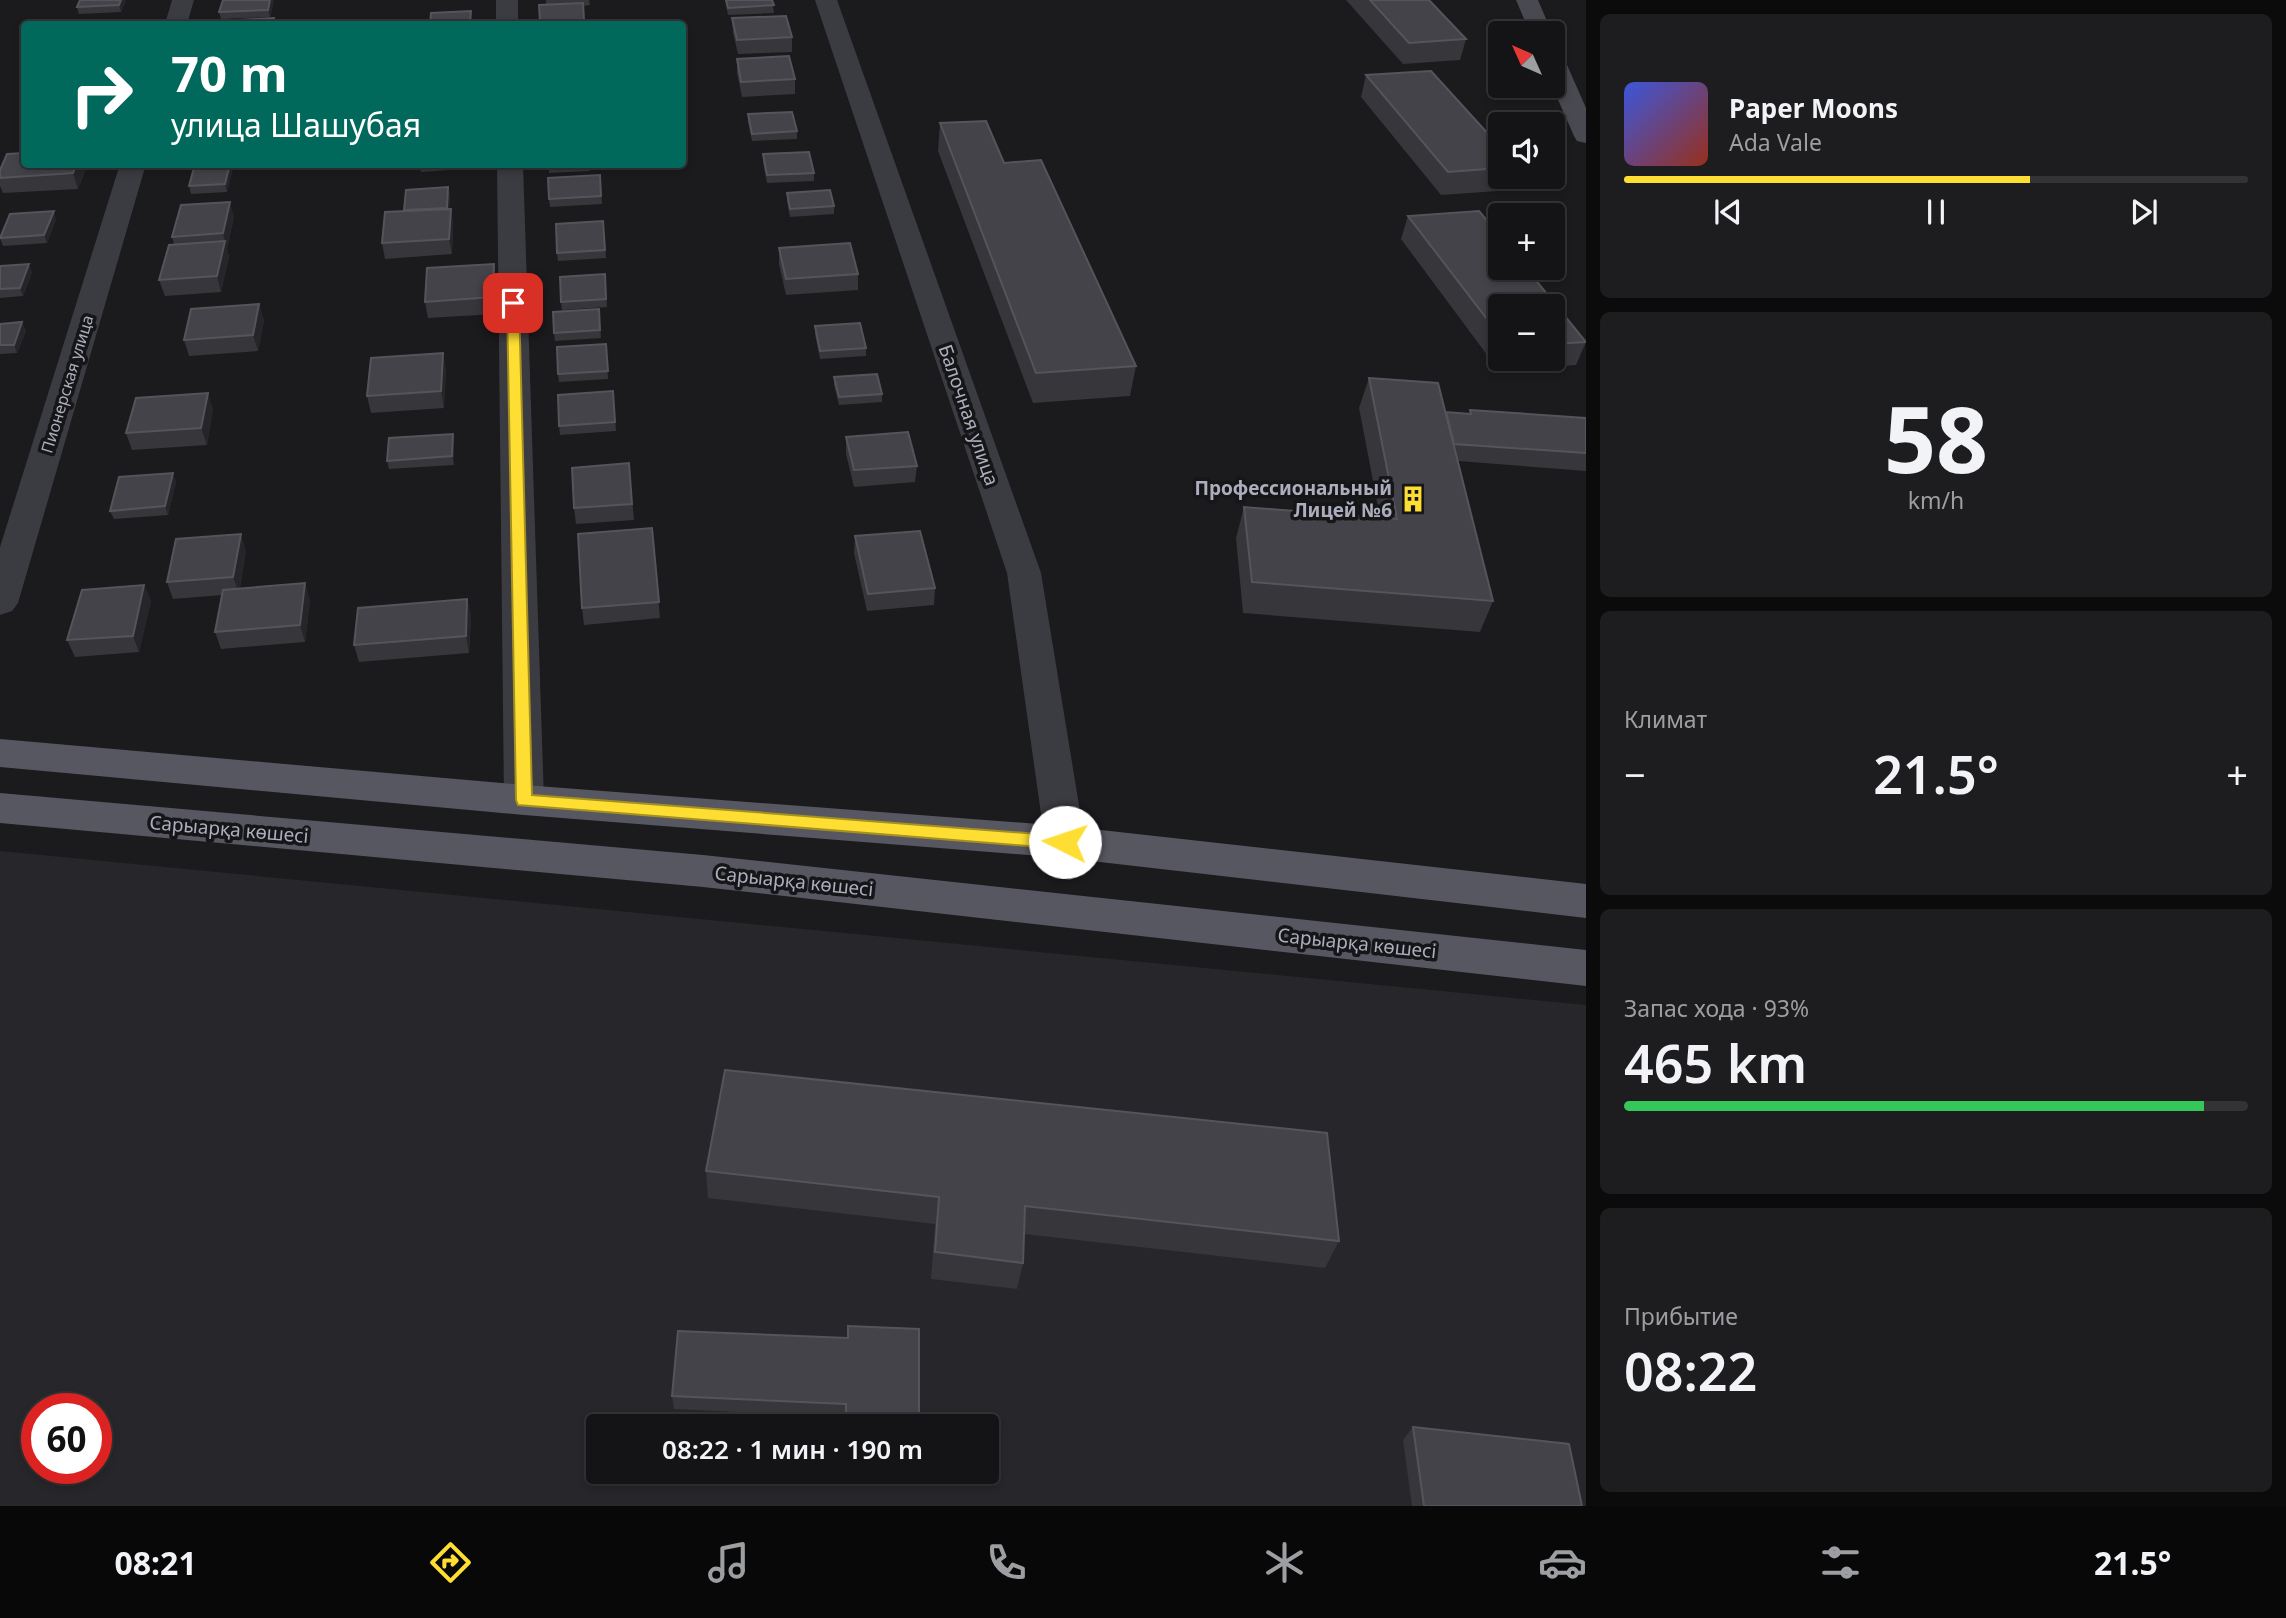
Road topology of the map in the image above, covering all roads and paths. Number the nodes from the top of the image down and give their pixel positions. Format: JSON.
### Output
{"nodes":[{"id":1,"x":183,"y":0,"type":"edge"},
{"id":2,"x":507,"y":0,"type":"edge"},
{"id":3,"x":826,"y":0,"type":"edge"},
{"id":4,"x":1527,"y":0,"type":"edge"},
{"id":5,"x":177,"y":21,"type":"edge"},
{"id":6,"x":507,"y":21,"type":"edge"},
{"id":7,"x":1536,"y":21,"type":"edge"},
{"id":8,"x":1565,"y":78,"type":"edge"},
{"id":9,"x":1577,"y":96,"type":"edge"},
{"id":10,"x":1586,"y":136,"type":"edge"},
{"id":11,"x":132,"y":168,"type":"edge"},
{"id":12,"x":510,"y":168,"type":"edge"},
{"id":13,"x":0,"y":603,"type":"edge"},
{"id":14,"x":0,"y":753,"type":"edge"},
{"id":15,"x":524,"y":800,"type":"junction"},
{"id":16,"x":0,"y":808,"type":"edge"},
{"id":17,"x":1065,"y":842,"type":"junction"},
{"id":18,"x":1586,"y":901,"type":"edge"},
{"id":19,"x":1586,"y":968,"type":"edge"}],
"edges":[{"from":1,"to":5,"type":"street"},
{"from":2,"to":6,"type":"street"},
{"from":3,"to":17,"type":"street","name":"Балочная улица"},
{"from":4,"to":7,"type":"main road"},
{"from":8,"to":9,"type":"main road"},
{"from":9,"to":10,"type":"main road"},
{"from":11,"to":13,"type":"street","name":"Пионерская улица"},
{"from":12,"to":15,"type":"street"},
{"from":14,"to":15,"type":"main road"},
{"from":15,"to":17,"type":"main road"},
{"from":16,"to":19,"type":"main road","name":"Сарыарқа көшесі"},
{"from":17,"to":18,"type":"main road"}]}
